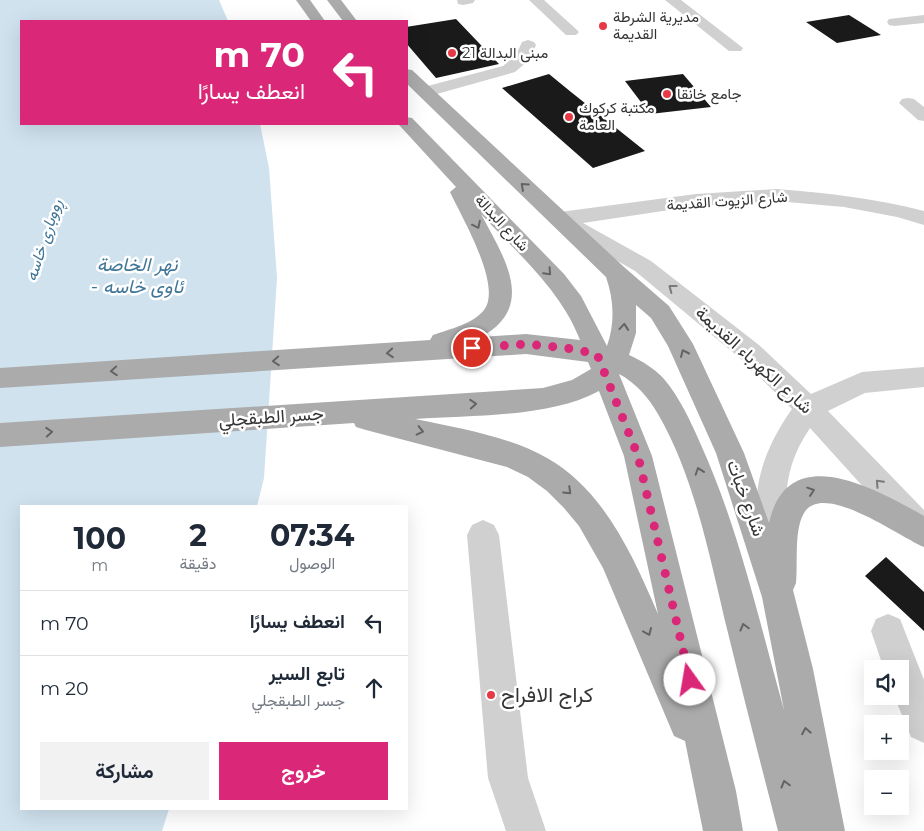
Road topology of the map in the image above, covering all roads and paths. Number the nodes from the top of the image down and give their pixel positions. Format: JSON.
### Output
{"nodes":[{"id":1,"x":303,"y":0,"type":"edge"},
{"id":2,"x":334,"y":0,"type":"edge"},
{"id":3,"x":536,"y":0,"type":"edge"},
{"id":4,"x":672,"y":0,"type":"edge"},
{"id":5,"x":924,"y":19,"type":"edge"},
{"id":6,"x":317,"y":20,"type":"edge"},
{"id":7,"x":349,"y":20,"type":"edge"},
{"id":8,"x":894,"y":22,"type":"dead end"},
{"id":9,"x":571,"y":32,"type":"dead end"},
{"id":10,"x":528,"y":44,"type":"dead end"},
{"id":11,"x":735,"y":48,"type":"dead end"},
{"id":12,"x":408,"y":76,"type":"edge"},
{"id":13,"x":426,"y":92,"type":"junction"},
{"id":14,"x":908,"y":103,"type":"dead end"},
{"id":15,"x":924,"y":116,"type":"edge"},
{"id":16,"x":408,"y":124,"type":"edge"},
{"id":17,"x":447,"y":166,"type":"junction"},
{"id":18,"x":924,"y":218,"type":"edge"},
{"id":19,"x":560,"y":219,"type":"junction"},
{"id":20,"x":616,"y":273,"type":"junction"},
{"id":21,"x":418,"y":351,"type":"junction"},
{"id":22,"x":601,"y":355,"type":"junction"},
{"id":23,"x":924,"y":377,"type":"edge"},
{"id":24,"x":0,"y":378,"type":"edge"},
{"id":25,"x":808,"y":408,"type":"junction"},
{"id":26,"x":329,"y":413,"type":"junction"},
{"id":27,"x":0,"y":435,"type":"edge"},
{"id":28,"x":924,"y":532,"type":"edge"},
{"id":29,"x":483,"y":535,"type":"dead end"},
{"id":30,"x":779,"y":597,"type":"junction"},
{"id":31,"x":888,"y":631,"type":"dead end"},
{"id":32,"x":924,"y":724,"type":"edge"},
{"id":33,"x":716,"y":791,"type":"junction"},
{"id":34,"x":526,"y":831,"type":"edge"},
{"id":35,"x":724,"y":831,"type":"edge"},
{"id":36,"x":798,"y":831,"type":"edge"},
{"id":37,"x":825,"y":831,"type":"edge"}],
"edges":[{"from":1,"to":6,"type":"main road"},
{"from":2,"to":7,"type":"main road"},
{"from":3,"to":9,"type":"street"},
{"from":4,"to":11,"type":"street"},
{"from":5,"to":8,"type":"street"},
{"from":10,"to":13,"type":"street"},
{"from":12,"to":13,"type":"main road"},
{"from":19,"to":13,"type":"main road","one_way":true},
{"from":14,"to":15,"type":"street"},
{"from":16,"to":17,"type":"main road","name":"شارع البدالة"},
{"from":17,"to":21,"type":"main road","one_way":true},
{"from":17,"to":22,"type":"main road","name":"شارع البدالة","one_way":true},
{"from":18,"to":19,"type":"street","name":"شارع الزيوت القديمة"},
{"from":19,"to":20,"type":"main road","name":"شارع خبات"},
{"from":25,"to":19,"type":"street","name":"شارع الكهرباء القديمة","one_way":true},
{"from":22,"to":20,"type":"main road","one_way":true},
{"from":30,"to":20,"type":"main road","name":"شارع خبات","one_way":true},
{"from":21,"to":22,"type":"main road"},
{"from":21,"to":24,"type":"main road","one_way":true},
{"from":26,"to":22,"type":"main road","name":"جسر الطبقجلي","one_way":true},
{"from":22,"to":33,"type":"main road"},
{"from":36,"to":22,"type":"main road","one_way":true},
{"from":23,"to":25,"type":"street"},
{"from":28,"to":25,"type":"street","name":"شارع الكهرباء القديمة","one_way":true},
{"from":25,"to":30,"type":"street"},
{"from":27,"to":26,"type":"main road","name":"جسر الطبقجلي","one_way":true},
{"from":26,"to":33,"type":"main road","one_way":true},
{"from":30,"to":28,"type":"main road","one_way":true},
{"from":29,"to":34,"type":"street"},
{"from":37,"to":30,"type":"main road","name":"شارع خبات","one_way":true},
{"from":31,"to":32,"type":"street"},
{"from":33,"to":35,"type":"main road"}]}
